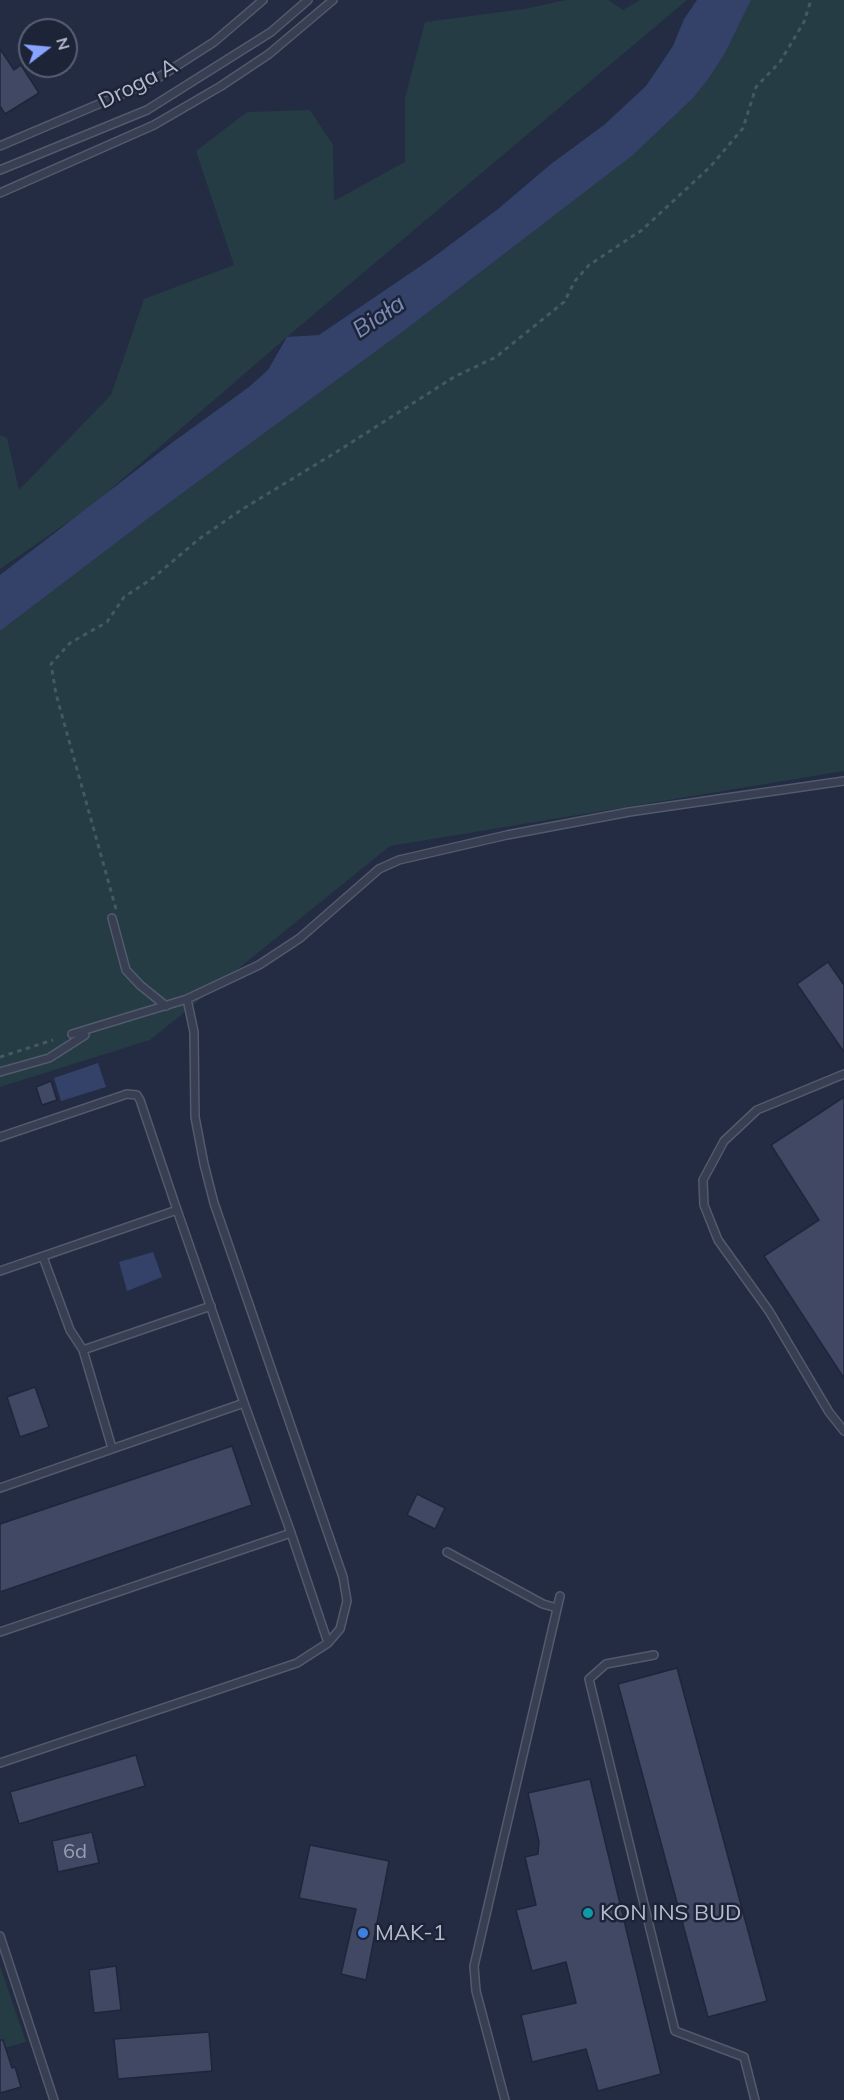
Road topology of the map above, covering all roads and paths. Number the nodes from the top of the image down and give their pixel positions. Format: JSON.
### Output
{"nodes":[{"id":1,"x":262,"y":0,"type":"edge"},
{"id":2,"x":308,"y":0,"type":"edge"},
{"id":3,"x":333,"y":0,"type":"edge"},
{"id":4,"x":811,"y":0,"type":"edge"},
{"id":5,"x":0,"y":146,"type":"edge"},
{"id":6,"x":0,"y":170,"type":"edge"},
{"id":7,"x":0,"y":193,"type":"edge"},
{"id":8,"x":844,"y":782,"type":"edge"},
{"id":9,"x":112,"y":918,"type":"joint"},
{"id":10,"x":187,"y":999,"type":"junction"},
{"id":11,"x":166,"y":1006,"type":"junction"},
{"id":12,"x":83,"y":1031,"type":"junction"},
{"id":13,"x":72,"y":1034,"type":"joint"},
{"id":14,"x":0,"y":1057,"type":"edge"},
{"id":15,"x":0,"y":1072,"type":"edge"},
{"id":16,"x":844,"y":1074,"type":"edge"},
{"id":17,"x":0,"y":1137,"type":"edge"},
{"id":18,"x":177,"y":1210,"type":"junction"},
{"id":19,"x":43,"y":1257,"type":"junction"},
{"id":20,"x":0,"y":1271,"type":"edge"},
{"id":21,"x":211,"y":1306,"type":"junction"},
{"id":22,"x":83,"y":1350,"type":"junction"},
{"id":23,"x":244,"y":1402,"type":"junction"},
{"id":24,"x":844,"y":1431,"type":"edge"},
{"id":25,"x":112,"y":1448,"type":"junction"},
{"id":26,"x":0,"y":1488,"type":"edge"},
{"id":27,"x":291,"y":1533,"type":"junction"},
{"id":28,"x":447,"y":1552,"type":"dead end"},
{"id":29,"x":560,"y":1596,"type":"dead end"},
{"id":30,"x":556,"y":1608,"type":"junction"},
{"id":31,"x":0,"y":1632,"type":"edge"},
{"id":32,"x":328,"y":1642,"type":"junction"},
{"id":33,"x":654,"y":1655,"type":"dead end"},
{"id":34,"x":0,"y":1763,"type":"edge"},
{"id":35,"x":0,"y":1936,"type":"edge"},
{"id":36,"x":54,"y":2100,"type":"edge"},
{"id":37,"x":505,"y":2100,"type":"edge"},
{"id":38,"x":755,"y":2100,"type":"edge"}],
"edges":[{"from":1,"to":5,"type":"lane","name":"Droga A"},
{"from":2,"to":6,"type":"lane"},
{"from":3,"to":7,"type":"lane"},
{"from":4,"to":9,"type":"path"},
{"from":8,"to":10,"type":"lane"},
{"from":9,"to":11,"type":"lane"},
{"from":10,"to":11,"type":"lane"},
{"from":10,"to":32,"type":"lane"},
{"from":11,"to":12,"type":"lane"},
{"from":12,"to":13,"type":"lane"},
{"from":12,"to":15,"type":"lane"},
{"from":13,"to":14,"type":"path"},
{"from":16,"to":24,"type":"lane"},
{"from":17,"to":18,"type":"lane"},
{"from":18,"to":19,"type":"lane"},
{"from":18,"to":21,"type":"lane"},
{"from":19,"to":20,"type":"lane"},
{"from":19,"to":22,"type":"lane"},
{"from":21,"to":22,"type":"lane"},
{"from":21,"to":23,"type":"lane"},
{"from":22,"to":25,"type":"lane"},
{"from":23,"to":25,"type":"lane"},
{"from":23,"to":27,"type":"lane"},
{"from":25,"to":26,"type":"lane"},
{"from":27,"to":31,"type":"lane"},
{"from":27,"to":32,"type":"lane"},
{"from":28,"to":30,"type":"lane"},
{"from":29,"to":30,"type":"lane"},
{"from":30,"to":37,"type":"lane"},
{"from":32,"to":34,"type":"lane"},
{"from":33,"to":38,"type":"lane"},
{"from":35,"to":36,"type":"lane"}]}
